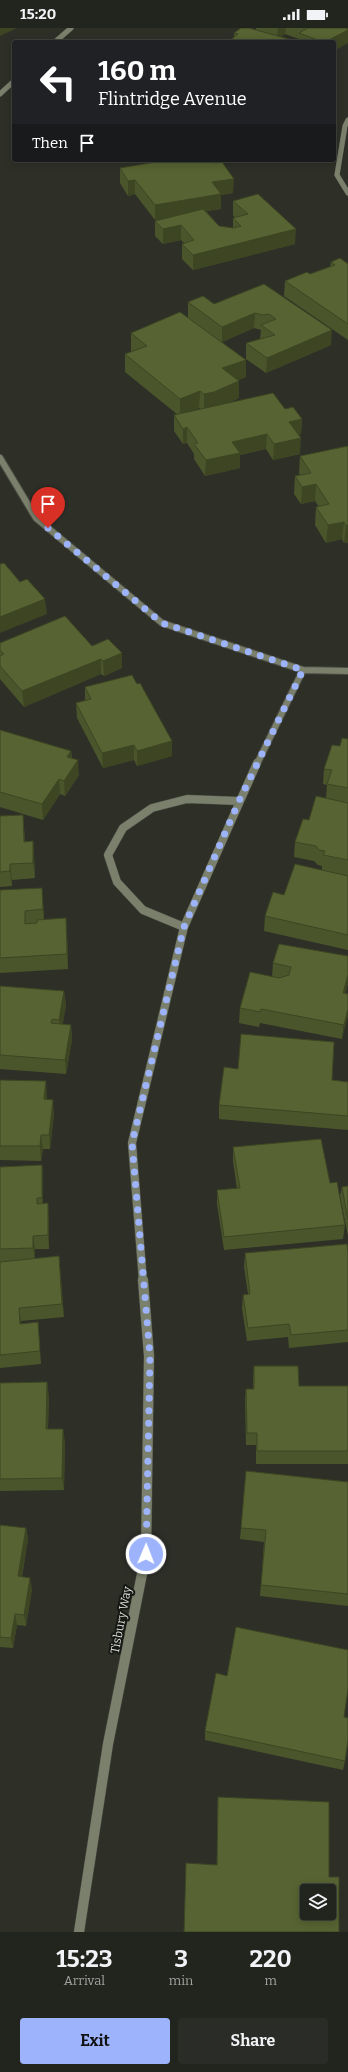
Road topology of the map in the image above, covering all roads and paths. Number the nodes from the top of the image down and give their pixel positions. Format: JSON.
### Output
{"nodes":[{"id":1,"x":71,"y":28,"type":"edge"},
{"id":2,"x":57,"y":40,"type":"edge"},
{"id":3,"x":12,"y":83,"type":"edge"},
{"id":4,"x":0,"y":94,"type":"edge"},
{"id":5,"x":348,"y":120,"type":"edge"},
{"id":6,"x":348,"y":193,"type":"edge"},
{"id":7,"x":0,"y":458,"type":"edge"},
{"id":8,"x":303,"y":670,"type":"junction"},
{"id":9,"x":348,"y":672,"type":"edge"},
{"id":10,"x":239,"y":801,"type":"junction"},
{"id":11,"x":184,"y":927,"type":"junction"},
{"id":12,"x":79,"y":1932,"type":"edge"}],
"edges":[{"from":1,"to":2,"type":"street"},
{"from":3,"to":4,"type":"street"},
{"from":5,"to":6,"type":"street"},
{"from":7,"to":8,"type":"street"},
{"from":8,"to":9,"type":"street"},
{"from":8,"to":10,"type":"street","name":"Tisbury Way"},
{"from":10,"to":11,"type":"street","name":"Tisbury Way"},
{"from":10,"to":11,"type":"street"},
{"from":11,"to":12,"type":"street","name":"Tisbury Way"}]}
